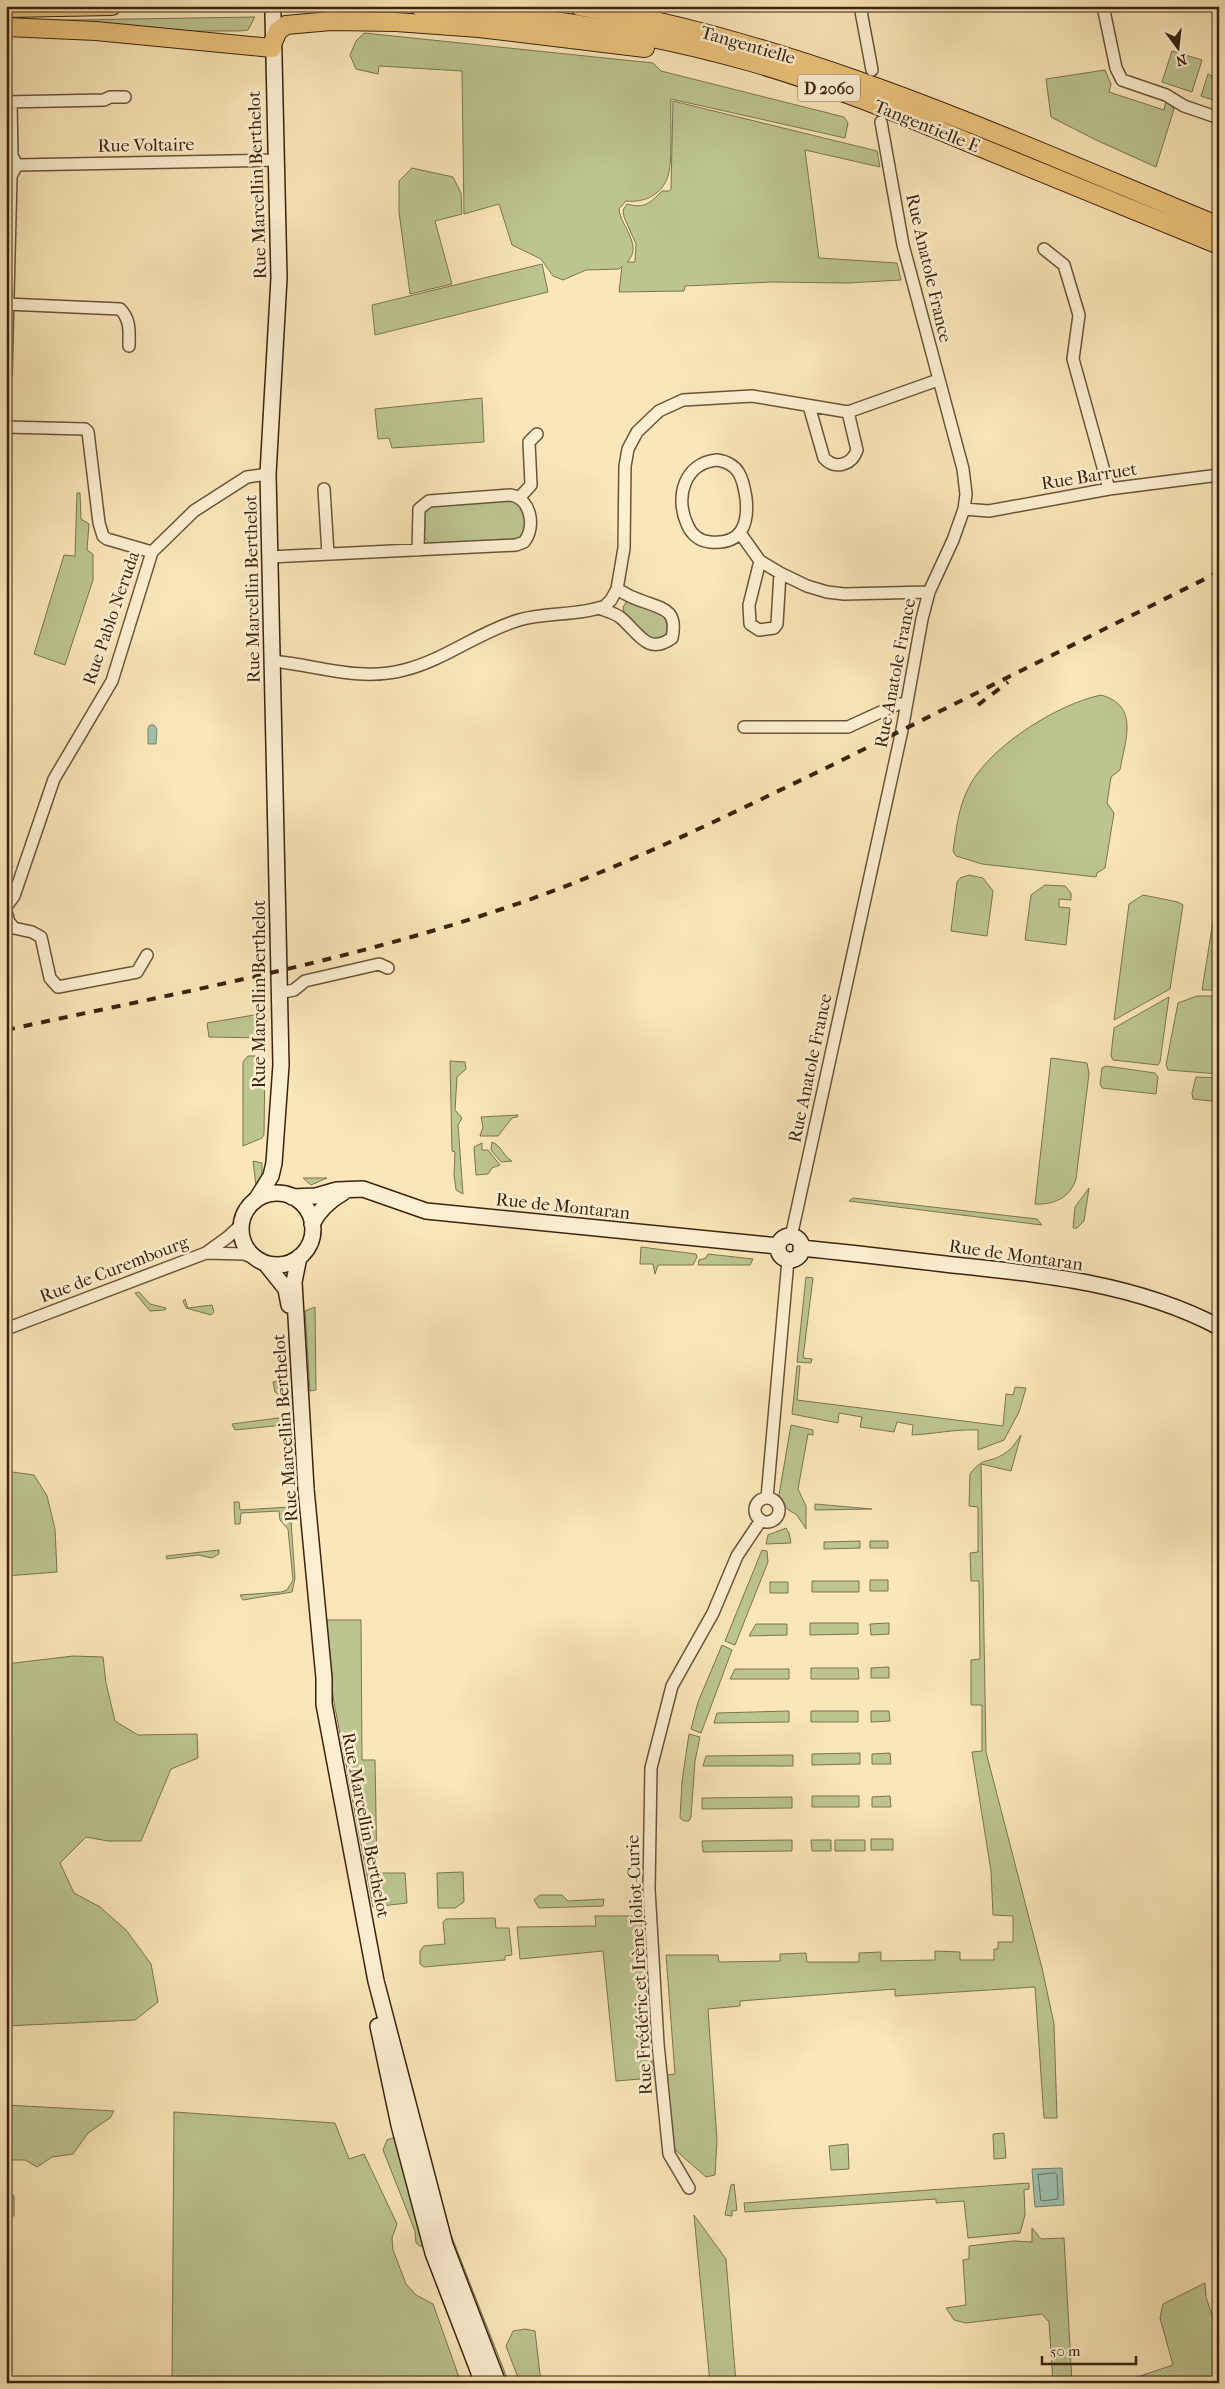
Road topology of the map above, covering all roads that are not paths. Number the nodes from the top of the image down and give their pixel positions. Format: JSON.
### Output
{"nodes":[{"id":1,"x":112,"y":6,"type":"edge"},
{"id":2,"x":419,"y":6,"type":"edge"},
{"id":3,"x":579,"y":6,"type":"edge"},
{"id":4,"x":638,"y":6,"type":"edge"},
{"id":5,"x":860,"y":6,"type":"edge"},
{"id":6,"x":1102,"y":6,"type":"edge"},
{"id":7,"x":6,"y":8,"type":"edge"},
{"id":8,"x":273,"y":15,"type":"dead end"},
{"id":9,"x":683,"y":26,"type":"junction"},
{"id":10,"x":6,"y":27,"type":"edge"},
{"id":11,"x":272,"y":46,"type":"junction"},
{"id":12,"x":872,"y":70,"type":"dead end"},
{"id":13,"x":842,"y":74,"type":"joint"},
{"id":14,"x":125,"y":97,"type":"dead end"},
{"id":15,"x":854,"y":97,"type":"junction"},
{"id":16,"x":9,"y":102,"type":"edge"},
{"id":17,"x":1219,"y":118,"type":"edge"},
{"id":18,"x":881,"y":122,"type":"dead end"},
{"id":19,"x":276,"y":160,"type":"junction"},
{"id":20,"x":17,"y":166,"type":"junction"},
{"id":21,"x":1219,"y":226,"type":"edge"},
{"id":22,"x":1219,"y":246,"type":"edge"},
{"id":23,"x":1044,"y":249,"type":"dead end"},
{"id":24,"x":7,"y":304,"type":"edge"},
{"id":25,"x":130,"y":346,"type":"dead end"},
{"id":26,"x":6,"y":374,"type":"edge"},
{"id":27,"x":938,"y":380,"type":"junction"},
{"id":28,"x":809,"y":406,"type":"junction"},
{"id":29,"x":848,"y":412,"type":"junction"},
{"id":30,"x":6,"y":427,"type":"edge"},
{"id":31,"x":537,"y":434,"type":"dead end"},
{"id":32,"x":268,"y":474,"type":"junction"},
{"id":33,"x":1219,"y":474,"type":"edge"},
{"id":34,"x":324,"y":489,"type":"dead end"},
{"id":35,"x":1109,"y":489,"type":"junction"},
{"id":36,"x":520,"y":497,"type":"junction"},
{"id":37,"x":964,"y":509,"type":"junction"},
{"id":38,"x":740,"y":533,"type":"junction"},
{"id":39,"x":418,"y":550,"type":"junction"},
{"id":40,"x":152,"y":552,"type":"junction"},
{"id":41,"x":328,"y":554,"type":"junction"},
{"id":42,"x":269,"y":557,"type":"junction"},
{"id":43,"x":760,"y":561,"type":"junction"},
{"id":44,"x":780,"y":573,"type":"junction"},
{"id":45,"x":617,"y":589,"type":"junction"},
{"id":46,"x":929,"y":592,"type":"junction"},
{"id":47,"x":599,"y":608,"type":"junction"},
{"id":48,"x":272,"y":661,"type":"junction"},
{"id":49,"x":906,"y":704,"type":"junction"},
{"id":50,"x":744,"y":727,"type":"dead end"},
{"id":51,"x":6,"y":907,"type":"edge"},
{"id":52,"x":6,"y":912,"type":"edge"},
{"id":53,"x":147,"y":955,"type":"dead end"},
{"id":54,"x":388,"y":968,"type":"dead end"},
{"id":55,"x":279,"y":993,"type":"junction"},
{"id":56,"x":274,"y":1163,"type":"junction"},
{"id":57,"x":348,"y":1190,"type":"junction"},
{"id":58,"x":290,"y":1196,"type":"junction"},
{"id":59,"x":256,"y":1200,"type":"junction"},
{"id":60,"x":242,"y":1224,"type":"junction"},
{"id":61,"x":312,"y":1224,"type":"junction"},
{"id":62,"x":796,"y":1242,"type":"junction"},
{"id":63,"x":778,"y":1246,"type":"junction"},
{"id":64,"x":206,"y":1253,"type":"junction"},
{"id":65,"x":300,"y":1257,"type":"junction"},
{"id":66,"x":788,"y":1260,"type":"junction"},
{"id":67,"x":261,"y":1261,"type":"junction"},
{"id":68,"x":1219,"y":1327,"type":"edge"},
{"id":69,"x":6,"y":1329,"type":"edge"},
{"id":70,"x":767,"y":1498,"type":"junction"},
{"id":71,"x":761,"y":1520,"type":"junction"},
{"id":72,"x":689,"y":2188,"type":"dead end"},
{"id":73,"x":483,"y":2383,"type":"edge"},
{"id":74,"x":498,"y":2383,"type":"edge"}],
"edges":[{"from":1,"to":7,"type":"main road"},
{"from":2,"to":15,"type":"main road","name":"Tangentielle E","number":"D 2060"},
{"from":3,"to":9,"type":"main road","number":"D 2060"},
{"from":4,"to":9,"type":"main road"},
{"from":5,"to":12,"type":"street"},
{"from":6,"to":17,"type":"street"},
{"from":8,"to":11,"type":"main road","name":"Rue Marcellin Berthelot"},
{"from":9,"to":13,"type":"main road","name":"Tangentielle","number":"D 2060"},
{"from":10,"to":11,"type":"main road"},
{"from":11,"to":15,"type":"main road"},
{"from":11,"to":19,"type":"main road","name":"Rue Marcellin Berthelot"},
{"from":13,"to":21,"type":"main road","name":"Tangentielle E","number":"D 2060"},
{"from":14,"to":16,"type":"street"},
{"from":15,"to":22,"type":"main road","name":"Tangentielle E","number":"D 2060"},
{"from":16,"to":20,"type":"street"},
{"from":18,"to":27,"type":"street","name":"Rue Anatole France"},
{"from":19,"to":20,"type":"street","name":"Rue Voltaire"},
{"from":19,"to":32,"type":"main road","name":"Rue Marcellin Berthelot"},
{"from":20,"to":24,"type":"street"},
{"from":23,"to":35,"type":"street"},
{"from":24,"to":25,"type":"street"},
{"from":24,"to":26,"type":"street"},
{"from":27,"to":29,"type":"street"},
{"from":27,"to":37,"type":"street","name":"Rue Anatole France"},
{"from":28,"to":29,"type":"street"},
{"from":28,"to":29,"type":"street"},
{"from":28,"to":45,"type":"street"},
{"from":30,"to":40,"type":"street"},
{"from":31,"to":36,"type":"street"},
{"from":32,"to":40,"type":"street","name":"Rue Pablo Neruda"},
{"from":32,"to":42,"type":"main road","name":"Rue Marcellin Berthelot"},
{"from":33,"to":35,"type":"street","name":"Rue Barruet"},
{"from":34,"to":41,"type":"street"},
{"from":35,"to":37,"type":"street","name":"Rue Barruet"},
{"from":36,"to":39,"type":"street"},
{"from":36,"to":39,"type":"street"},
{"from":37,"to":46,"type":"street","name":"Rue Anatole France"},
{"from":38,"to":38,"type":"street"},
{"from":38,"to":43,"type":"street"},
{"from":39,"to":41,"type":"street"},
{"from":40,"to":51,"type":"street","name":"Rue Pablo Neruda"},
{"from":41,"to":42,"type":"street"},
{"from":42,"to":48,"type":"main road","name":"Rue Marcellin Berthelot"},
{"from":43,"to":44,"type":"street"},
{"from":43,"to":44,"type":"street"},
{"from":44,"to":46,"type":"street"},
{"from":45,"to":47,"type":"street"},
{"from":45,"to":47,"type":"street"},
{"from":46,"to":49,"type":"street","name":"Rue Anatole France"},
{"from":47,"to":48,"type":"street"},
{"from":48,"to":55,"type":"main road","name":"Rue Marcellin Berthelot"},
{"from":49,"to":50,"type":"street"},
{"from":49,"to":62,"type":"street","name":"Rue Anatole France"},
{"from":52,"to":53,"type":"street"},
{"from":54,"to":55,"type":"street"},
{"from":55,"to":56,"type":"main road","name":"Rue Marcellin Berthelot"},
{"from":56,"to":58,"type":"main road","name":"Rue Marcellin Berthelot"},
{"from":56,"to":59,"type":"main road","name":"Rue Marcellin Berthelot"},
{"from":57,"to":58,"type":"main road","name":"Rue de Montaran"},
{"from":57,"to":61,"type":"main road"},
{"from":57,"to":63,"type":"main road","name":"Rue de Montaran"},
{"from":58,"to":59,"type":"main road"},
{"from":58,"to":61,"type":"main road","name":"Rue Marcellin Berthelot"},
{"from":59,"to":60,"type":"main road","name":"Rue Marcellin Berthelot"},
{"from":60,"to":64,"type":"street","name":"Rue de Curembourg"},
{"from":60,"to":67,"type":"main road","name":"Rue Marcellin Berthelot"},
{"from":61,"to":65,"type":"main road","name":"Rue Marcellin Berthelot"},
{"from":62,"to":63,"type":"main road"},
{"from":62,"to":66,"type":"main road"},
{"from":62,"to":68,"type":"main road","name":"Rue de Montaran"},
{"from":63,"to":66,"type":"main road"},
{"from":64,"to":67,"type":"street","name":"Rue de Curembourg"},
{"from":64,"to":69,"type":"street","name":"Rue de Curembourg"},
{"from":65,"to":67,"type":"main road"},
{"from":65,"to":74,"type":"main road","name":"Rue Marcellin Berthelot"},
{"from":66,"to":70,"type":"street"},
{"from":67,"to":73,"type":"main road","name":"Rue Marcellin Berthelot"},
{"from":70,"to":71,"type":"street"},
{"from":70,"to":71,"type":"street"},
{"from":71,"to":72,"type":"street","name":"Rue Frédéric et Irène Joliot-Curie"}]}
